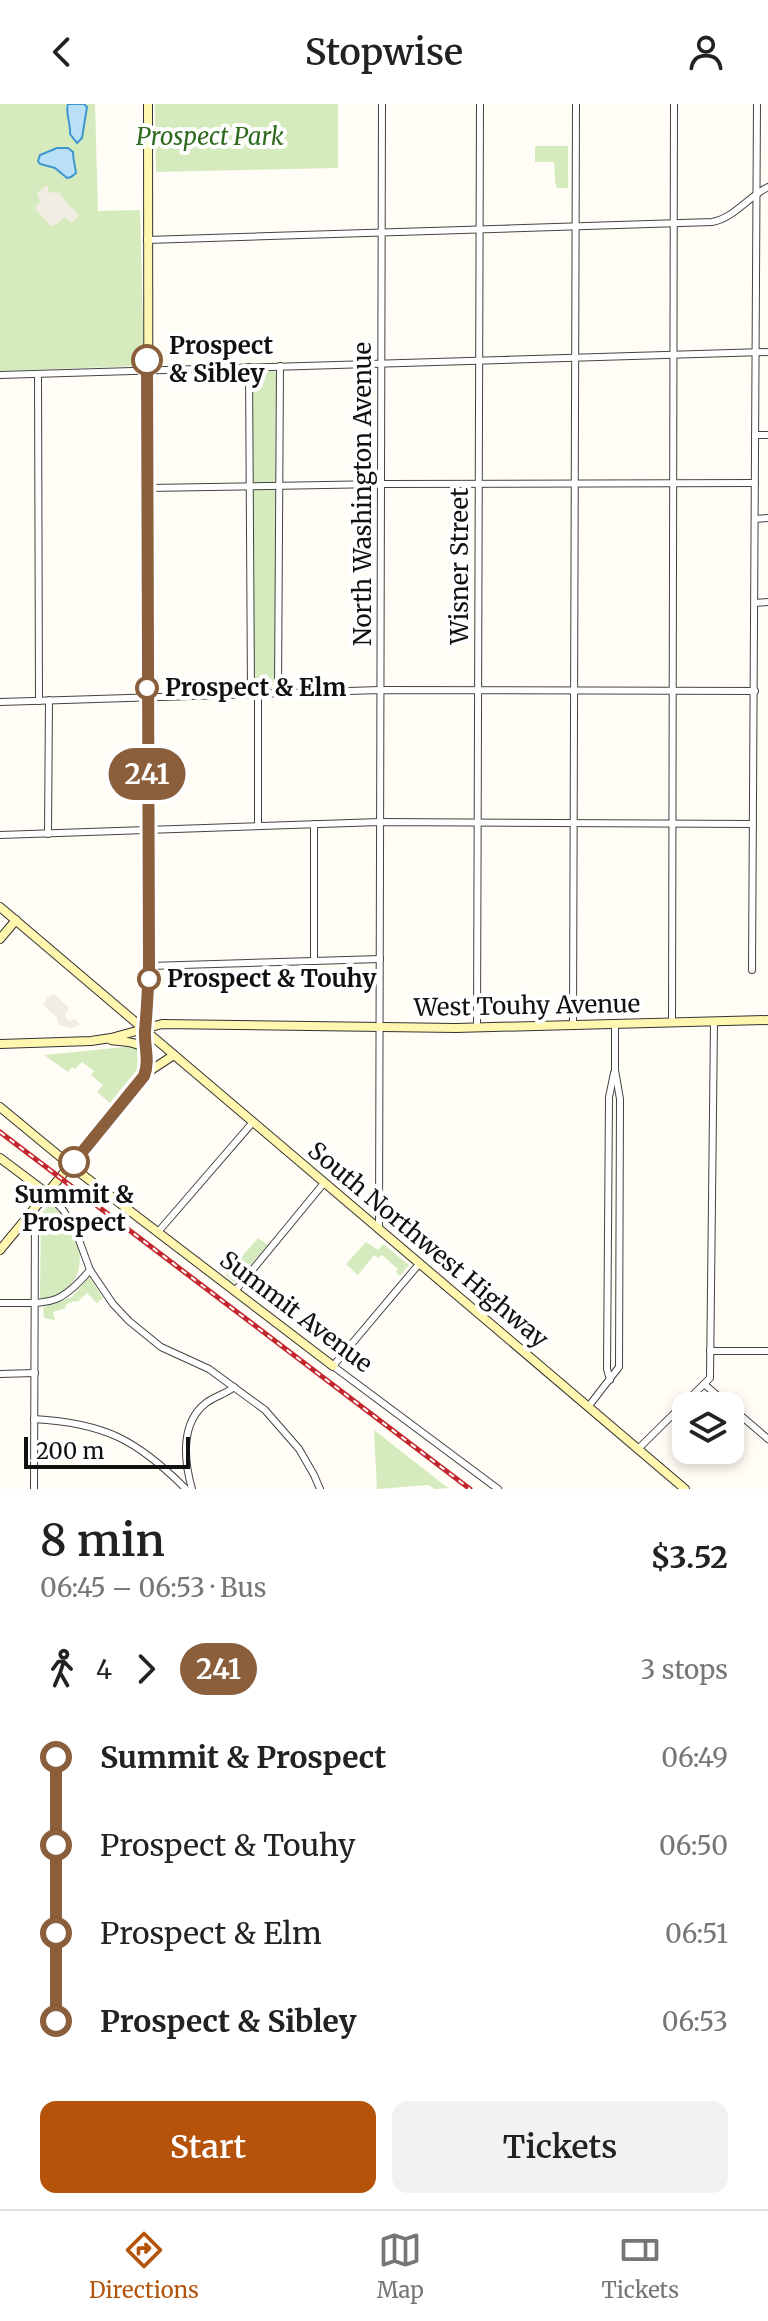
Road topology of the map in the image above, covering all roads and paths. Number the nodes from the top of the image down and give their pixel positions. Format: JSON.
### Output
{"nodes":[{"id":1,"x":148,"y":104,"type":"edge"},
{"id":2,"x":382,"y":104,"type":"edge"},
{"id":3,"x":480,"y":104,"type":"edge"},
{"id":4,"x":576,"y":104,"type":"edge"},
{"id":5,"x":674,"y":104,"type":"edge"},
{"id":6,"x":757,"y":104,"type":"edge"},
{"id":7,"x":768,"y":187,"type":"edge"},
{"id":8,"x":757,"y":193,"type":"junction"},
{"id":9,"x":674,"y":223,"type":"junction"},
{"id":10,"x":576,"y":226,"type":"junction"},
{"id":11,"x":480,"y":230,"type":"junction"},
{"id":12,"x":383,"y":232,"type":"junction"},
{"id":13,"x":147,"y":240,"type":"junction"},
{"id":14,"x":756,"y":269,"type":"junction"},
{"id":15,"x":768,"y":269,"type":"edge"},
{"id":16,"x":756,"y":352,"type":"junction"},
{"id":17,"x":768,"y":352,"type":"edge"},
{"id":18,"x":673,"y":354,"type":"junction"},
{"id":19,"x":575,"y":357,"type":"junction"},
{"id":20,"x":479,"y":360,"type":"junction"},
{"id":21,"x":382,"y":363,"type":"junction"},
{"id":22,"x":280,"y":366,"type":"junction"},
{"id":23,"x":249,"y":367,"type":"junction"},
{"id":24,"x":147,"y":370,"type":"junction"},
{"id":25,"x":38,"y":374,"type":"junction"},
{"id":26,"x":0,"y":375,"type":"edge"},
{"id":27,"x":755,"y":435,"type":"junction"},
{"id":28,"x":768,"y":435,"type":"edge"},
{"id":29,"x":575,"y":482,"type":"junction"},
{"id":30,"x":478,"y":483,"type":"junction"},
{"id":31,"x":674,"y":483,"type":"junction"},
{"id":32,"x":755,"y":483,"type":"junction"},
{"id":33,"x":382,"y":484,"type":"junction"},
{"id":34,"x":250,"y":486,"type":"junction"},
{"id":35,"x":279,"y":486,"type":"junction"},
{"id":36,"x":148,"y":488,"type":"junction"},
{"id":37,"x":768,"y":518,"type":"edge"},
{"id":38,"x":755,"y":519,"type":"junction"},
{"id":39,"x":768,"y":602,"type":"edge"},
{"id":40,"x":755,"y":603,"type":"junction"},
{"id":41,"x":380,"y":690,"type":"junction"},
{"id":42,"x":478,"y":691,"type":"junction"},
{"id":43,"x":574,"y":691,"type":"junction"},
{"id":44,"x":673,"y":691,"type":"junction"},
{"id":45,"x":755,"y":691,"type":"junction"},
{"id":46,"x":278,"y":693,"type":"junction"},
{"id":47,"x":254,"y":694,"type":"junction"},
{"id":48,"x":147,"y":697,"type":"junction"},
{"id":49,"x":49,"y":700,"type":"junction"},
{"id":50,"x":39,"y":701,"type":"junction"},
{"id":51,"x":0,"y":702,"type":"edge"},
{"id":52,"x":380,"y":822,"type":"junction"},
{"id":53,"x":477,"y":822,"type":"junction"},
{"id":54,"x":574,"y":823,"type":"junction"},
{"id":55,"x":672,"y":823,"type":"junction"},
{"id":56,"x":314,"y":824,"type":"junction"},
{"id":57,"x":753,"y":824,"type":"junction"},
{"id":58,"x":258,"y":826,"type":"junction"},
{"id":59,"x":147,"y":830,"type":"junction"},
{"id":60,"x":48,"y":834,"type":"junction"},
{"id":61,"x":0,"y":835,"type":"edge"},
{"id":62,"x":0,"y":907,"type":"edge"},
{"id":63,"x":16,"y":920,"type":"junction"},
{"id":64,"x":0,"y":939,"type":"edge"},
{"id":65,"x":380,"y":959,"type":"junction"},
{"id":66,"x":314,"y":961,"type":"junction"},
{"id":67,"x":149,"y":966,"type":"junction"},
{"id":68,"x":752,"y":970,"type":"dead end"},
{"id":69,"x":768,"y":1020,"type":"edge"},
{"id":70,"x":714,"y":1022,"type":"junction"},
{"id":71,"x":672,"y":1023,"type":"junction"},
{"id":72,"x":615,"y":1024,"type":"junction"},
{"id":73,"x":573,"y":1025,"type":"junction"},
{"id":74,"x":477,"y":1027,"type":"junction"},
{"id":75,"x":380,"y":1028,"type":"junction"},
{"id":76,"x":145,"y":1030,"type":"junction"},
{"id":77,"x":106,"y":1039,"type":"junction"},
{"id":78,"x":0,"y":1044,"type":"edge"},
{"id":79,"x":147,"y":1052,"type":"junction"},
{"id":80,"x":174,"y":1055,"type":"junction"},
{"id":81,"x":615,"y":1070,"type":"junction"},
{"id":82,"x":144,"y":1076,"type":"junction"},
{"id":83,"x":0,"y":1107,"type":"edge"},
{"id":84,"x":253,"y":1122,"type":"junction"},
{"id":85,"x":0,"y":1158,"type":"edge"},
{"id":86,"x":71,"y":1165,"type":"junction"},
{"id":87,"x":324,"y":1183,"type":"junction"},
{"id":88,"x":48,"y":1194,"type":"junction"},
{"id":89,"x":35,"y":1211,"type":"junction"},
{"id":90,"x":379,"y":1230,"type":"junction"},
{"id":91,"x":158,"y":1232,"type":"junction"},
{"id":92,"x":0,"y":1250,"type":"edge"},
{"id":93,"x":419,"y":1264,"type":"junction"},
{"id":94,"x":90,"y":1270,"type":"junction"},
{"id":95,"x":235,"y":1291,"type":"junction"},
{"id":96,"x":0,"y":1303,"type":"edge"},
{"id":97,"x":35,"y":1303,"type":"junction"},
{"id":98,"x":710,"y":1351,"type":"junction"},
{"id":99,"x":768,"y":1351,"type":"edge"},
{"id":100,"x":333,"y":1366,"type":"junction"},
{"id":101,"x":35,"y":1373,"type":"junction"},
{"id":102,"x":0,"y":1374,"type":"edge"},
{"id":103,"x":610,"y":1380,"type":"junction"},
{"id":104,"x":704,"y":1384,"type":"junction"},
{"id":105,"x":234,"y":1387,"type":"junction"},
{"id":106,"x":588,"y":1407,"type":"junction"},
{"id":107,"x":34,"y":1419,"type":"junction"},
{"id":108,"x":768,"y":1439,"type":"edge"},
{"id":109,"x":638,"y":1449,"type":"junction"},
{"id":110,"x":34,"y":1489,"type":"edge"},
{"id":111,"x":189,"y":1489,"type":"edge"},
{"id":112,"x":320,"y":1489,"type":"edge"},
{"id":113,"x":498,"y":1489,"type":"edge"},
{"id":114,"x":685,"y":1489,"type":"edge"}],
"edges":[{"from":1,"to":13,"type":"main road"},
{"from":2,"to":12,"type":"street","name":"North Washington Avenue"},
{"from":3,"to":11,"type":"street","name":"Wisner Street"},
{"from":4,"to":10,"type":"street"},
{"from":5,"to":9,"type":"street"},
{"from":6,"to":8,"type":"street"},
{"from":7,"to":8,"type":"street"},
{"from":8,"to":9,"type":"street"},
{"from":8,"to":14,"type":"street"},
{"from":9,"to":10,"type":"street"},
{"from":9,"to":18,"type":"street"},
{"from":10,"to":11,"type":"street"},
{"from":10,"to":19,"type":"street"},
{"from":11,"to":12,"type":"street"},
{"from":11,"to":20,"type":"street","name":"Wisner Street"},
{"from":12,"to":13,"type":"street"},
{"from":12,"to":21,"type":"street","name":"North Washington Avenue"},
{"from":13,"to":24,"type":"main road"},
{"from":14,"to":15,"type":"street"},
{"from":14,"to":16,"type":"street"},
{"from":16,"to":17,"type":"street"},
{"from":16,"to":18,"type":"street"},
{"from":16,"to":27,"type":"street"},
{"from":18,"to":19,"type":"street"},
{"from":18,"to":31,"type":"street"},
{"from":19,"to":20,"type":"street"},
{"from":19,"to":29,"type":"street"},
{"from":20,"to":21,"type":"street"},
{"from":20,"to":30,"type":"street","name":"Wisner Street"},
{"from":21,"to":22,"type":"street"},
{"from":21,"to":33,"type":"street","name":"North Washington Avenue"},
{"from":22,"to":23,"type":"street"},
{"from":22,"to":35,"type":"street"},
{"from":23,"to":24,"type":"street"},
{"from":23,"to":34,"type":"street"},
{"from":24,"to":25,"type":"street"},
{"from":24,"to":36,"type":"main road"},
{"from":25,"to":26,"type":"street"},
{"from":25,"to":50,"type":"street"},
{"from":27,"to":28,"type":"street"},
{"from":27,"to":32,"type":"street"},
{"from":29,"to":30,"type":"street"},
{"from":29,"to":31,"type":"street"},
{"from":29,"to":43,"type":"street"},
{"from":30,"to":33,"type":"street"},
{"from":30,"to":42,"type":"street","name":"Wisner Street"},
{"from":31,"to":32,"type":"street"},
{"from":31,"to":44,"type":"street"},
{"from":32,"to":38,"type":"street"},
{"from":33,"to":35,"type":"street"},
{"from":33,"to":41,"type":"street","name":"North Washington Avenue"},
{"from":34,"to":35,"type":"street"},
{"from":34,"to":36,"type":"street"},
{"from":34,"to":47,"type":"street"},
{"from":35,"to":46,"type":"street"},
{"from":36,"to":48,"type":"main road"},
{"from":37,"to":38,"type":"street"},
{"from":38,"to":40,"type":"street"},
{"from":39,"to":40,"type":"street"},
{"from":40,"to":45,"type":"street"},
{"from":41,"to":42,"type":"street"},
{"from":41,"to":46,"type":"street"},
{"from":41,"to":52,"type":"street","name":"North Washington Avenue"},
{"from":42,"to":43,"type":"street"},
{"from":42,"to":53,"type":"street","name":"Wisner Street"},
{"from":43,"to":44,"type":"street"},
{"from":43,"to":54,"type":"street"},
{"from":44,"to":45,"type":"street"},
{"from":44,"to":55,"type":"street"},
{"from":45,"to":57,"type":"street"},
{"from":46,"to":47,"type":"street"},
{"from":47,"to":48,"type":"street"},
{"from":47,"to":58,"type":"street"},
{"from":48,"to":49,"type":"street"},
{"from":48,"to":59,"type":"main road"},
{"from":49,"to":50,"type":"street"},
{"from":49,"to":60,"type":"street"},
{"from":50,"to":51,"type":"street"},
{"from":52,"to":53,"type":"street"},
{"from":52,"to":56,"type":"street"},
{"from":52,"to":65,"type":"street","name":"North Washington Avenue"},
{"from":53,"to":54,"type":"street"},
{"from":53,"to":74,"type":"street","name":"Wisner Street"},
{"from":54,"to":55,"type":"street"},
{"from":54,"to":73,"type":"street"},
{"from":55,"to":57,"type":"street"},
{"from":55,"to":71,"type":"street"},
{"from":56,"to":58,"type":"street"},
{"from":56,"to":66,"type":"street"},
{"from":57,"to":68,"type":"street"},
{"from":58,"to":59,"type":"street"},
{"from":59,"to":60,"type":"street"},
{"from":59,"to":67,"type":"main road"},
{"from":60,"to":61,"type":"street"},
{"from":62,"to":63,"type":"main road","name":"South Northwest Highway"},
{"from":63,"to":64,"type":"main road"},
{"from":63,"to":76,"type":"main road","name":"South Northwest Highway"},
{"from":65,"to":66,"type":"street"},
{"from":65,"to":75,"type":"street","name":"North Washington Avenue"},
{"from":66,"to":67,"type":"street"},
{"from":67,"to":76,"type":"main road"},
{"from":69,"to":70,"type":"main road","name":"West Touhy Avenue"},
{"from":70,"to":71,"type":"main road","name":"West Touhy Avenue"},
{"from":70,"to":98,"type":"street"},
{"from":71,"to":72,"type":"main road","name":"West Touhy Avenue"},
{"from":72,"to":73,"type":"main road","name":"West Touhy Avenue"},
{"from":72,"to":81,"type":"street"},
{"from":73,"to":74,"type":"main road","name":"West Touhy Avenue"},
{"from":74,"to":75,"type":"main road","name":"West Touhy Avenue"},
{"from":75,"to":76,"type":"main road","name":"West Touhy Avenue"},
{"from":75,"to":90,"type":"street","name":"North Washington Avenue"},
{"from":76,"to":77,"type":"main road","name":"West Touhy Avenue"},
{"from":76,"to":79,"type":"main road"},
{"from":76,"to":80,"type":"main road","name":"South Northwest Highway"},
{"from":77,"to":78,"type":"main road","name":"West Touhy Avenue"},
{"from":77,"to":79,"type":"main road"},
{"from":79,"to":82,"type":"main road"},
{"from":80,"to":82,"type":"main road"},
{"from":80,"to":84,"type":"main road","name":"South Northwest Highway"},
{"from":81,"to":103,"type":"street"},
{"from":81,"to":103,"type":"street"},
{"from":82,"to":86,"type":"main road"},
{"from":83,"to":86,"type":"main road","name":"Summit Avenue"},
{"from":84,"to":87,"type":"main road","name":"South Northwest Highway"},
{"from":84,"to":91,"type":"street"},
{"from":85,"to":88,"type":"main road"},
{"from":86,"to":88,"type":"main road"},
{"from":86,"to":91,"type":"main road","name":"Summit Avenue"},
{"from":87,"to":90,"type":"main road","name":"South Northwest Highway"},
{"from":87,"to":95,"type":"street"},
{"from":88,"to":89,"type":"main road"},
{"from":88,"to":94,"type":"street"},
{"from":89,"to":92,"type":"main road"},
{"from":89,"to":97,"type":"street"},
{"from":90,"to":93,"type":"main road","name":"South Northwest Highway"},
{"from":91,"to":95,"type":"main road","name":"Summit Avenue"},
{"from":93,"to":100,"type":"street"},
{"from":93,"to":106,"type":"main road","name":"South Northwest Highway"},
{"from":94,"to":97,"type":"street"},
{"from":94,"to":105,"type":"street"},
{"from":95,"to":100,"type":"main road","name":"Summit Avenue"},
{"from":96,"to":97,"type":"street"},
{"from":97,"to":101,"type":"street"},
{"from":98,"to":99,"type":"street"},
{"from":98,"to":104,"type":"street"},
{"from":100,"to":113,"type":"street","name":"Summit Avenue"},
{"from":101,"to":102,"type":"street"},
{"from":101,"to":107,"type":"street"},
{"from":103,"to":106,"type":"street"},
{"from":104,"to":108,"type":"street"},
{"from":104,"to":109,"type":"street"},
{"from":105,"to":111,"type":"street"},
{"from":105,"to":112,"type":"street"},
{"from":106,"to":109,"type":"main road","name":"South Northwest Highway"},
{"from":107,"to":110,"type":"street"},
{"from":107,"to":111,"type":"street"},
{"from":109,"to":114,"type":"main road","name":"South Northwest Highway"}]}
